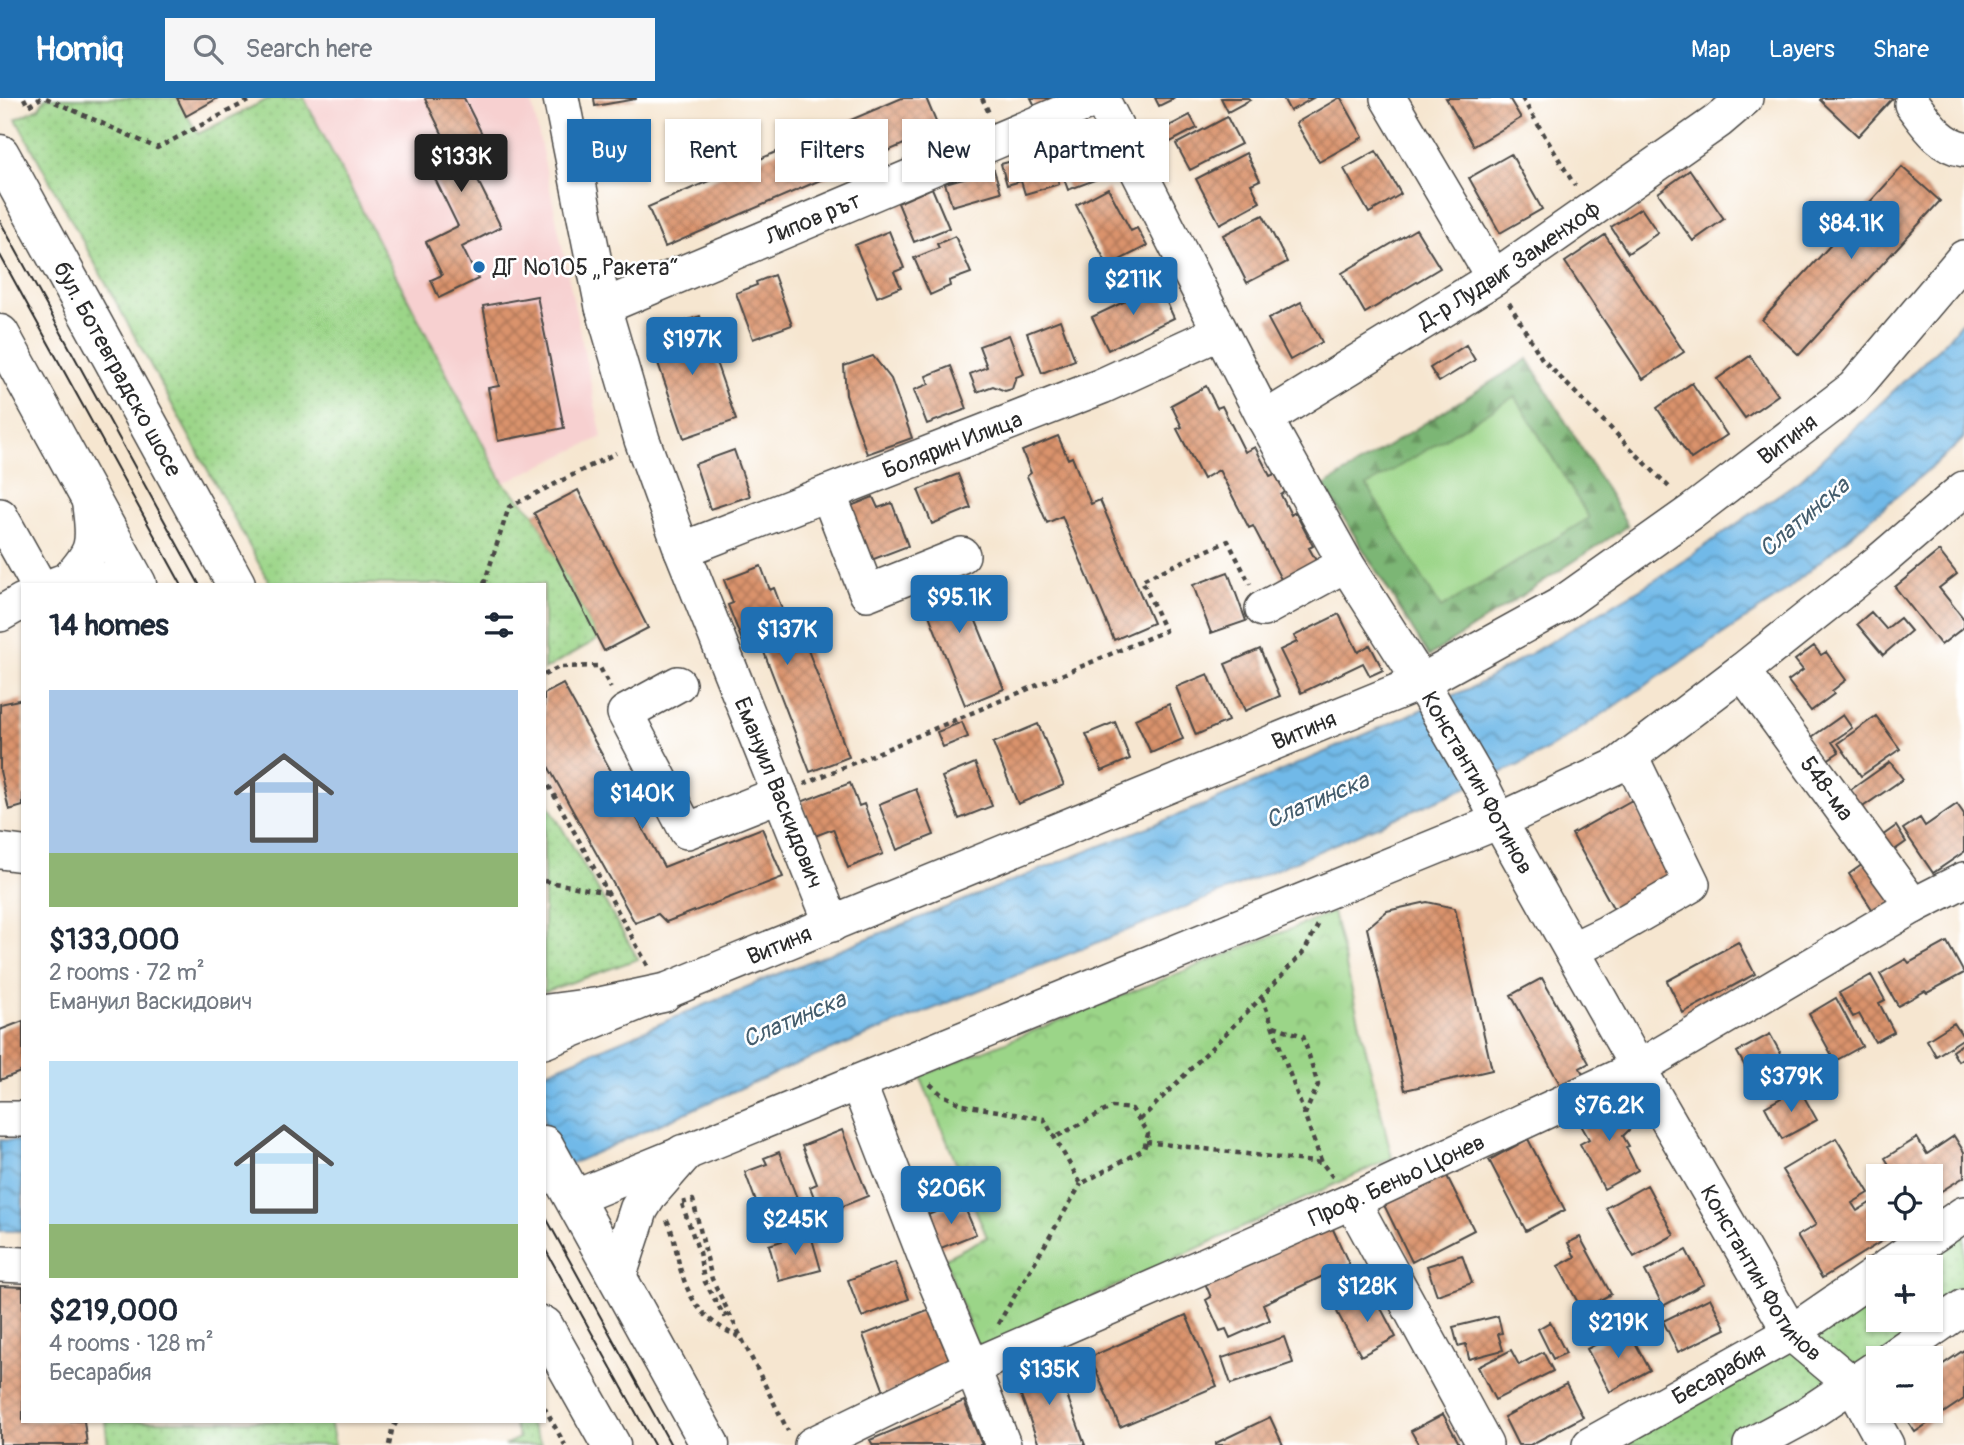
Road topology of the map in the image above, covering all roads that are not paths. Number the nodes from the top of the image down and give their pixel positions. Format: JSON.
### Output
{"nodes":[{"id":1,"x":561,"y":98,"type":"edge"},
{"id":2,"x":1099,"y":98,"type":"edge"},
{"id":3,"x":1388,"y":98,"type":"edge"},
{"id":4,"x":1745,"y":98,"type":"edge"},
{"id":5,"x":1912,"y":104,"type":"dead end"},
{"id":6,"x":1710,"y":110,"type":"edge"},
{"id":7,"x":1964,"y":149,"type":"edge"},
{"id":8,"x":0,"y":154,"type":"edge"},
{"id":9,"x":1964,"y":258,"type":"edge"},
{"id":10,"x":1494,"y":278,"type":"junction"},
{"id":11,"x":603,"y":307,"type":"junction"},
{"id":12,"x":1220,"y":332,"type":"junction"},
{"id":13,"x":0,"y":334,"type":"edge"},
{"id":14,"x":1265,"y":419,"type":"junction"},
{"id":15,"x":1964,"y":489,"type":"edge"},
{"id":16,"x":828,"y":493,"type":"junction"},
{"id":17,"x":89,"y":496,"type":"junction"},
{"id":18,"x":0,"y":516,"type":"edge"},
{"id":19,"x":682,"y":550,"type":"junction"},
{"id":20,"x":962,"y":555,"type":"dead end"},
{"id":21,"x":1346,"y":564,"type":"junction"},
{"id":22,"x":55,"y":583,"type":"edge"},
{"id":23,"x":116,"y":583,"type":"edge"},
{"id":24,"x":136,"y":583,"type":"edge"},
{"id":25,"x":235,"y":583,"type":"edge"},
{"id":26,"x":21,"y":602,"type":"edge"},
{"id":27,"x":1264,"y":609,"type":"road end"},
{"id":28,"x":0,"y":614,"type":"edge"},
{"id":29,"x":1742,"y":671,"type":"junction"},
{"id":30,"x":678,"y":684,"type":"dead end"},
{"id":31,"x":1425,"y":690,"type":"junction"},
{"id":32,"x":1630,"y":756,"type":"junction"},
{"id":33,"x":780,"y":794,"type":"junction"},
{"id":34,"x":1499,"y":821,"type":"junction"},
{"id":35,"x":0,"y":851,"type":"edge"},
{"id":36,"x":21,"y":854,"type":"edge"},
{"id":37,"x":1964,"y":880,"type":"edge"},
{"id":38,"x":1913,"y":905,"type":"junction"},
{"id":39,"x":832,"y":924,"type":"junction"},
{"id":40,"x":1572,"y":950,"type":"junction"},
{"id":41,"x":663,"y":993,"type":"junction"},
{"id":42,"x":546,"y":1014,"type":"edge"},
{"id":43,"x":546,"y":1040,"type":"edge"},
{"id":44,"x":1638,"y":1068,"type":"junction"},
{"id":45,"x":858,"y":1083,"type":"junction"},
{"id":46,"x":0,"y":1119,"type":"edge"},
{"id":47,"x":21,"y":1119,"type":"edge"},
{"id":48,"x":546,"y":1149,"type":"edge"},
{"id":49,"x":683,"y":1154,"type":"junction"},
{"id":50,"x":574,"y":1198,"type":"junction"},
{"id":51,"x":1352,"y":1202,"type":"junction"},
{"id":52,"x":1964,"y":1214,"type":"edge"},
{"id":53,"x":1904,"y":1255,"type":"edge"},
{"id":54,"x":0,"y":1265,"type":"edge"},
{"id":55,"x":21,"y":1265,"type":"edge"},
{"id":56,"x":617,"y":1276,"type":"junction"},
{"id":57,"x":1866,"y":1281,"type":"edge"},
{"id":58,"x":1964,"y":1307,"type":"edge"},
{"id":59,"x":546,"y":1330,"type":"edge"},
{"id":60,"x":1791,"y":1333,"type":"junction"},
{"id":61,"x":1908,"y":1346,"type":"edge"},
{"id":62,"x":972,"y":1367,"type":"junction"},
{"id":63,"x":1865,"y":1376,"type":"edge"},
{"id":64,"x":1876,"y":1437,"type":"edge"},
{"id":65,"x":801,"y":1440,"type":"edge"},
{"id":66,"x":611,"y":1445,"type":"edge"},
{"id":67,"x":710,"y":1445,"type":"edge"},
{"id":68,"x":1003,"y":1445,"type":"edge"},
{"id":69,"x":1485,"y":1445,"type":"edge"},
{"id":70,"x":1590,"y":1445,"type":"edge"},
{"id":71,"x":1751,"y":1445,"type":"edge"}],
"edges":[{"from":1,"to":11,"type":"street","name":"Емануил Васкидович"},
{"from":2,"to":11,"type":"street","name":"Липов рът"},
{"from":2,"to":12,"type":"street","name":"Константин Фотинов"},
{"from":3,"to":10,"type":"street"},
{"from":4,"to":6,"type":"street","name":"Д-р Лудвиг Заменхоф"},
{"from":5,"to":7,"type":"street"},
{"from":6,"to":10,"type":"street","name":"Д-р Лудвиг Заменхоф"},
{"from":8,"to":25,"type":"main road","name":"бул. Ботевградско шосе"},
{"from":9,"to":31,"type":"street","name":"Витиня"},
{"from":10,"to":14,"type":"street","name":"Д-р Лудвиг Заменхоф"},
{"from":11,"to":19,"type":"street","name":"Емануил Васкидович"},
{"from":12,"to":14,"type":"street","name":"Константин Фотинов"},
{"from":12,"to":16,"type":"street","name":"Болярин Илица"},
{"from":13,"to":17,"type":"main road"},
{"from":14,"to":21,"type":"street","name":"Константин Фотинов"},
{"from":15,"to":29,"type":"street"},
{"from":16,"to":19,"type":"street","name":"Болярин Илица"},
{"from":16,"to":20,"type":"street"},
{"from":17,"to":22,"type":"street"},
{"from":17,"to":24,"type":"main road"},
{"from":18,"to":22,"type":"street"},
{"from":19,"to":33,"type":"street","name":"Емануил Васкидович"},
{"from":21,"to":27,"type":"street"},
{"from":21,"to":31,"type":"street","name":"Константин Фотинов"},
{"from":22,"to":23,"type":"street"},
{"from":26,"to":28,"type":"street"},
{"from":29,"to":32,"type":"street"},
{"from":29,"to":38,"type":"street","name":"548-ма"},
{"from":30,"to":33,"type":"street"},
{"from":31,"to":34,"type":"street","name":"Константин Фотинов"},
{"from":31,"to":39,"type":"street","name":"Витиня"},
{"from":32,"to":34,"type":"street"},
{"from":32,"to":40,"type":"street"},
{"from":33,"to":39,"type":"street","name":"Емануил Васкидович"},
{"from":34,"to":40,"type":"street","name":"Константин Фотинов"},
{"from":34,"to":45,"type":"street"},
{"from":35,"to":36,"type":"street"},
{"from":37,"to":38,"type":"street","name":"Проф. Беньо Цонев"},
{"from":38,"to":44,"type":"street","name":"Проф. Беньо Цонев"},
{"from":39,"to":41,"type":"street","name":"Витиня"},
{"from":40,"to":44,"type":"street","name":"Константин Фотинов"},
{"from":41,"to":42,"type":"main road"},
{"from":41,"to":43,"type":"street","name":"Витиня"},
{"from":44,"to":51,"type":"street","name":"Проф. Беньо Цонев"},
{"from":44,"to":60,"type":"street","name":"Константин Фотинов"},
{"from":45,"to":49,"type":"street"},
{"from":45,"to":62,"type":"street"},
{"from":46,"to":47,"type":"street"},
{"from":48,"to":50,"type":"main road"},
{"from":49,"to":50,"type":"street"},
{"from":49,"to":56,"type":"main road"},
{"from":50,"to":56,"type":"main road"},
{"from":51,"to":62,"type":"street","name":"Проф. Беньо Цонев"},
{"from":51,"to":69,"type":"street"},
{"from":52,"to":53,"type":"street"},
{"from":54,"to":55,"type":"street"},
{"from":56,"to":67,"type":"main road"},
{"from":57,"to":60,"type":"street","name":"Бесарабия"},
{"from":58,"to":61,"type":"street"},
{"from":59,"to":66,"type":"main road"},
{"from":60,"to":63,"type":"street","name":"Константин Фотинов"},
{"from":60,"to":70,"type":"street","name":"Бесарабия"},
{"from":62,"to":65,"type":"street","name":"Проф. Беньо Цонев"},
{"from":62,"to":68,"type":"street"},
{"from":63,"to":64,"type":"street","name":"Константин Фотинов"},
{"from":63,"to":71,"type":"street"}]}
